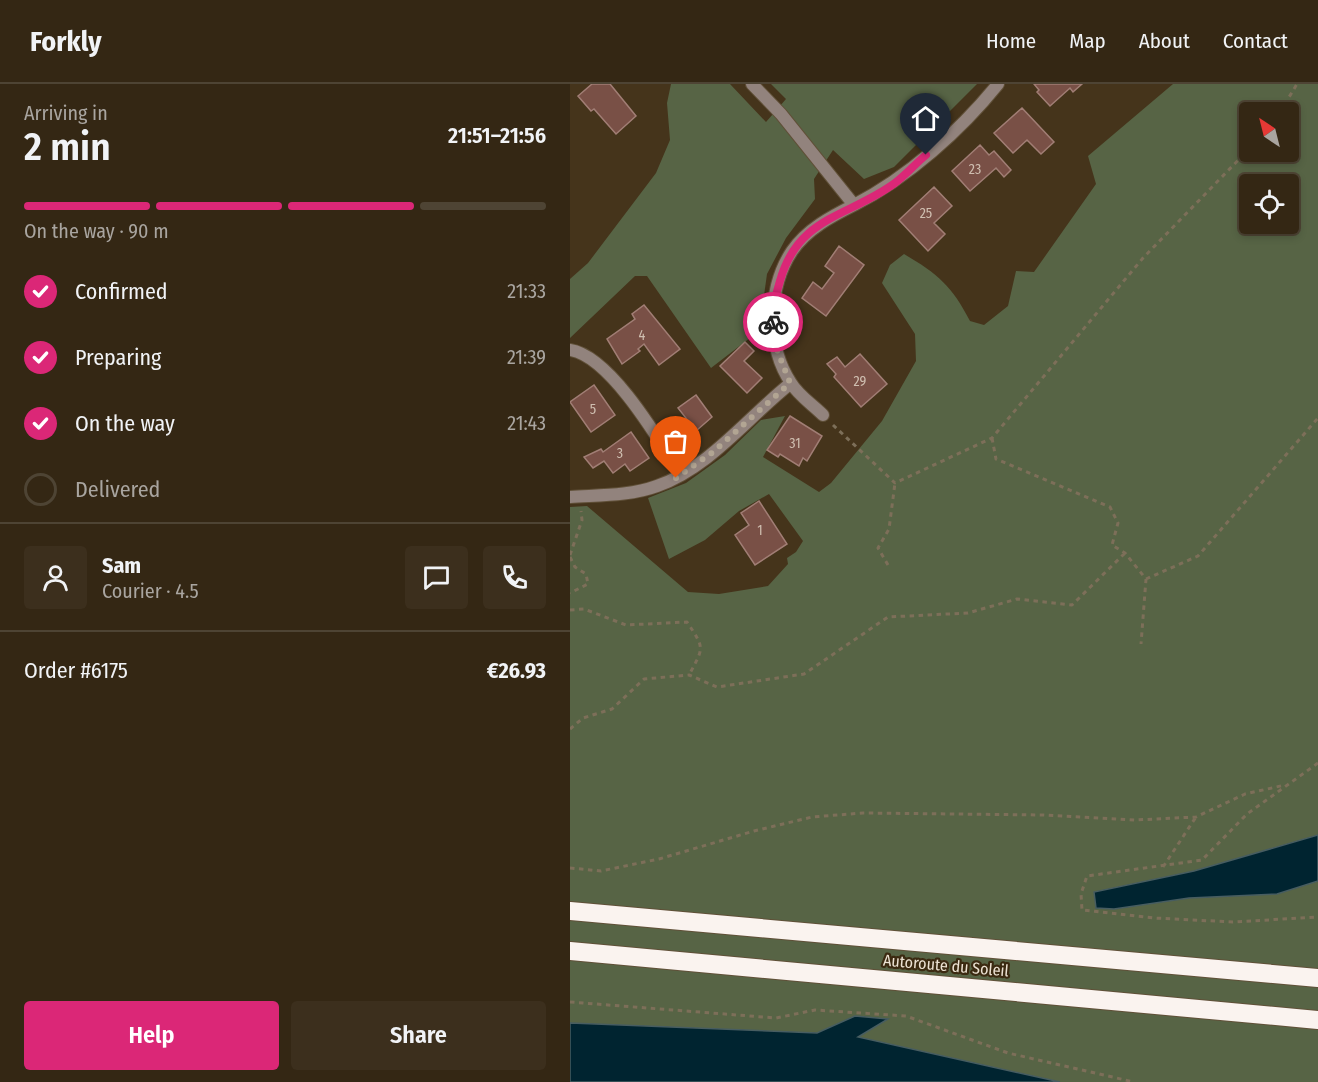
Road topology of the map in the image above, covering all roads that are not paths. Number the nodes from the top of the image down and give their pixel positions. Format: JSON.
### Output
{"nodes":[{"id":1,"x":752,"y":84,"type":"edge"},
{"id":2,"x":998,"y":84,"type":"edge"},
{"id":3,"x":854,"y":205,"type":"junction"},
{"id":4,"x":570,"y":351,"type":"edge"},
{"id":5,"x":790,"y":383,"type":"junction"},
{"id":6,"x":824,"y":415,"type":"road end"},
{"id":7,"x":681,"y":475,"type":"junction"},
{"id":8,"x":570,"y":497,"type":"edge"},
{"id":9,"x":570,"y":911,"type":"edge"},
{"id":10,"x":570,"y":951,"type":"edge"},
{"id":11,"x":1318,"y":978,"type":"edge"},
{"id":12,"x":1318,"y":1020,"type":"edge"}],
"edges":[{"from":1,"to":3,"type":"street"},
{"from":2,"to":3,"type":"street"},
{"from":3,"to":5,"type":"street"},
{"from":4,"to":7,"type":"street"},
{"from":5,"to":6,"type":"street"},
{"from":5,"to":7,"type":"street"},
{"from":7,"to":8,"type":"street"},
{"from":9,"to":11,"type":"highway","name":"Autoroute du Soleil"},
{"from":10,"to":12,"type":"highway","name":"Autoroute du Soleil"}]}
